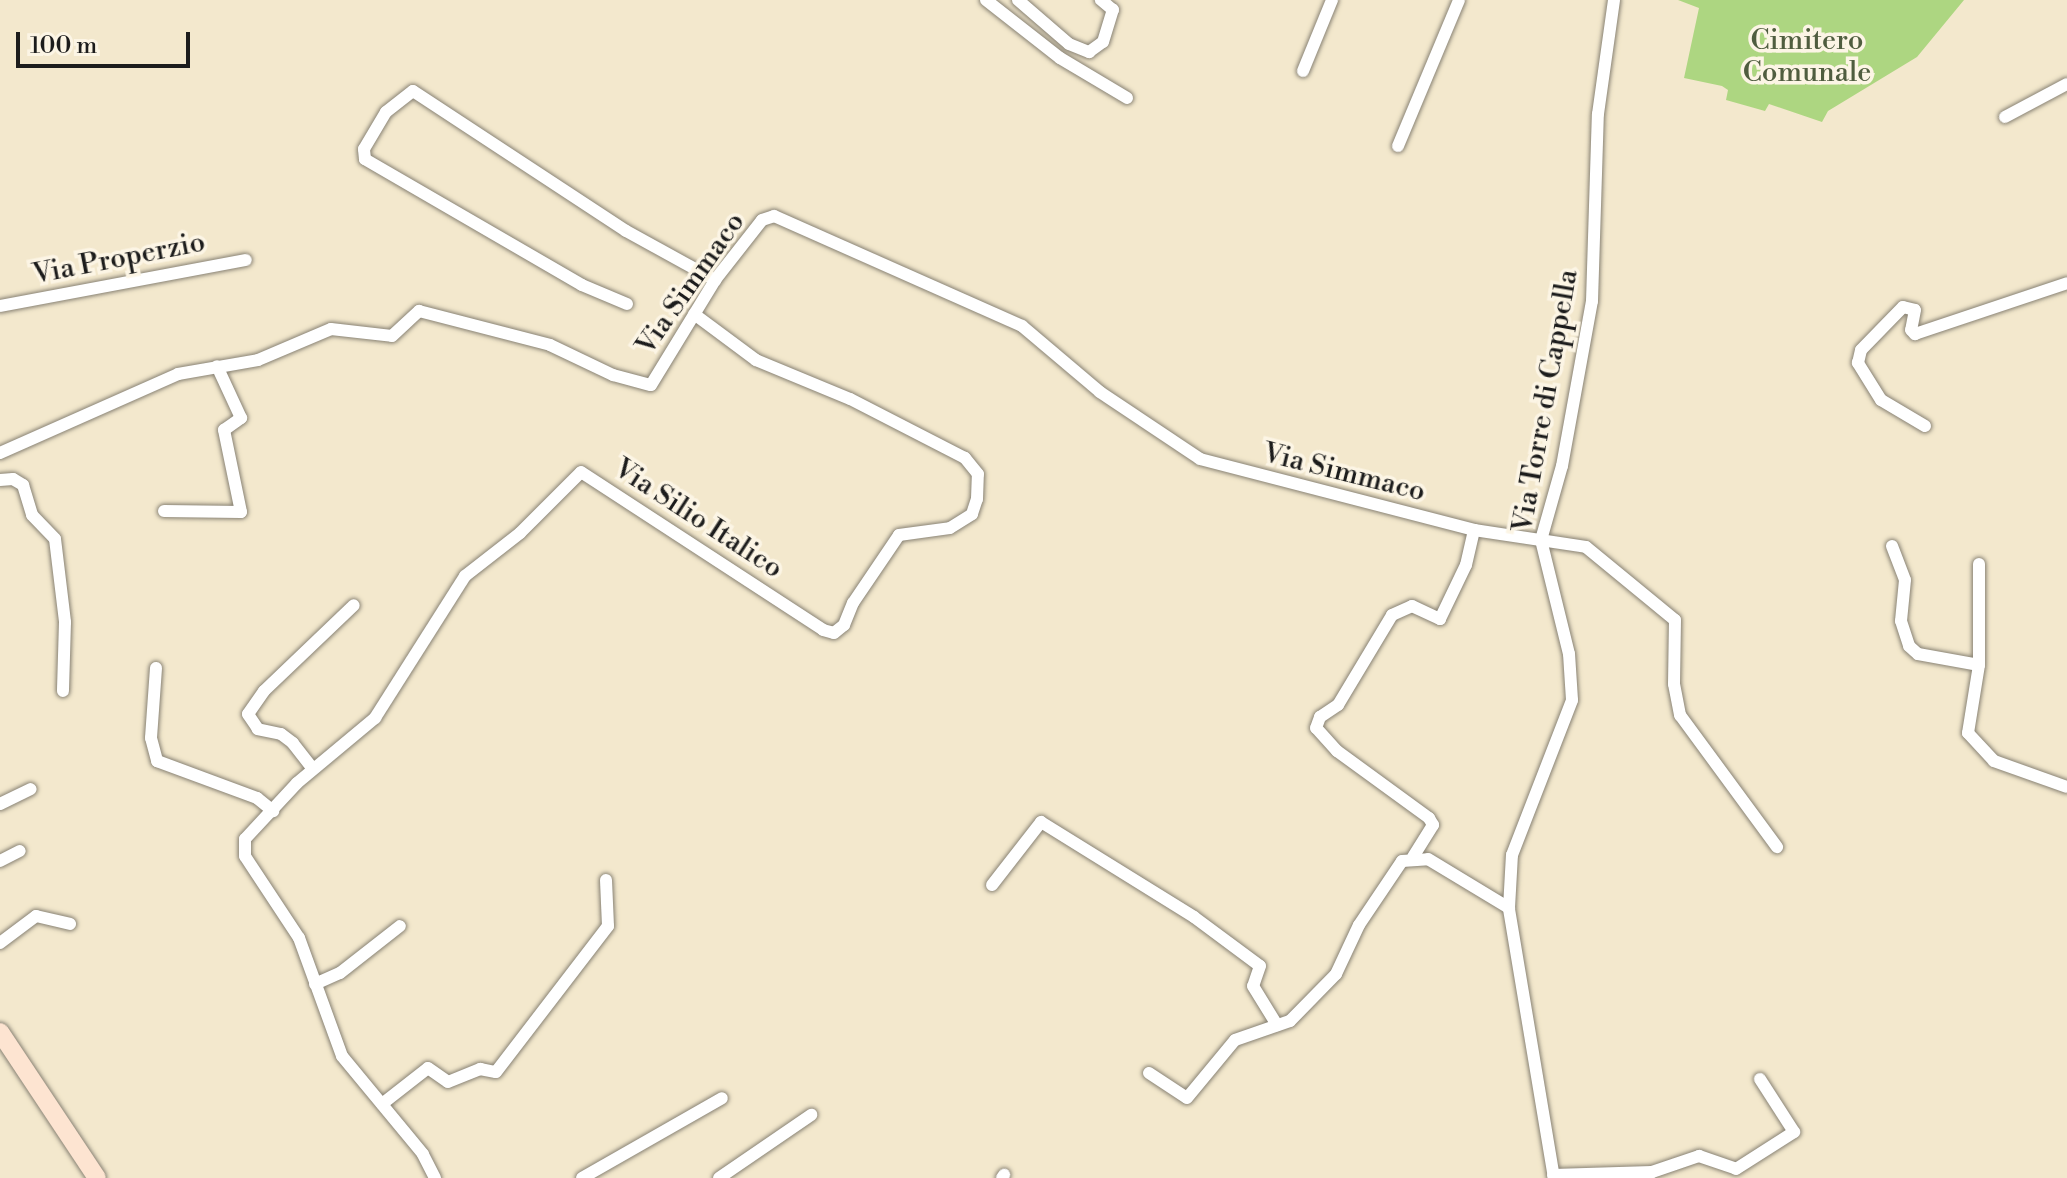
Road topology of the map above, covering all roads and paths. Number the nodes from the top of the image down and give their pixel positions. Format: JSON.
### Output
{"nodes":[{"id":1,"x":986,"y":0,"type":"edge"},
{"id":2,"x":1018,"y":0,"type":"edge"},
{"id":3,"x":1101,"y":0,"type":"edge"},
{"id":4,"x":1332,"y":0,"type":"edge"},
{"id":5,"x":1459,"y":0,"type":"edge"},
{"id":6,"x":1614,"y":0,"type":"edge"},
{"id":7,"x":1303,"y":71,"type":"dead end"},
{"id":8,"x":2067,"y":84,"type":"edge"},
{"id":9,"x":1127,"y":98,"type":"dead end"},
{"id":10,"x":2005,"y":117,"type":"dead end"},
{"id":11,"x":1398,"y":146,"type":"dead end"},
{"id":12,"x":246,"y":260,"type":"dead end"},
{"id":13,"x":715,"y":280,"type":"junction"},
{"id":14,"x":2067,"y":283,"type":"edge"},
{"id":15,"x":627,"y":304,"type":"dead end"},
{"id":16,"x":0,"y":306,"type":"edge"},
{"id":17,"x":694,"y":314,"type":"junction"},
{"id":18,"x":217,"y":366,"type":"junction"},
{"id":19,"x":1925,"y":426,"type":"dead end"},
{"id":20,"x":0,"y":453,"type":"edge"},
{"id":21,"x":0,"y":480,"type":"edge"},
{"id":22,"x":164,"y":511,"type":"dead end"},
{"id":23,"x":1474,"y":530,"type":"junction"},
{"id":24,"x":1541,"y":540,"type":"junction"},
{"id":25,"x":1892,"y":546,"type":"dead end"},
{"id":26,"x":1979,"y":564,"type":"dead end"},
{"id":27,"x":354,"y":605,"type":"dead end"},
{"id":28,"x":1979,"y":665,"type":"junction"},
{"id":29,"x":156,"y":668,"type":"dead end"},
{"id":30,"x":63,"y":691,"type":"dead end"},
{"id":31,"x":313,"y":769,"type":"junction"},
{"id":32,"x":2067,"y":787,"type":"edge"},
{"id":33,"x":31,"y":789,"type":"dead end"},
{"id":34,"x":0,"y":804,"type":"edge"},
{"id":35,"x":273,"y":811,"type":"junction"},
{"id":36,"x":1777,"y":847,"type":"dead end"},
{"id":37,"x":20,"y":851,"type":"dead end"},
{"id":38,"x":1413,"y":857,"type":"junction"},
{"id":39,"x":0,"y":861,"type":"edge"},
{"id":40,"x":606,"y":880,"type":"dead end"},
{"id":41,"x":992,"y":885,"type":"dead end"},
{"id":42,"x":1509,"y":908,"type":"junction"},
{"id":43,"x":70,"y":924,"type":"dead end"},
{"id":44,"x":400,"y":926,"type":"dead end"},
{"id":45,"x":0,"y":943,"type":"edge"},
{"id":46,"x":315,"y":984,"type":"junction"},
{"id":47,"x":1277,"y":1025,"type":"junction"},
{"id":48,"x":0,"y":1032,"type":"edge"},
{"id":49,"x":1149,"y":1073,"type":"dead end"},
{"id":50,"x":1760,"y":1079,"type":"dead end"},
{"id":51,"x":722,"y":1098,"type":"dead end"},
{"id":52,"x":382,"y":1104,"type":"junction"},
{"id":53,"x":811,"y":1115,"type":"dead end"},
{"id":54,"x":1554,"y":1176,"type":"edge"},
{"id":55,"x":97,"y":1178,"type":"edge"},
{"id":56,"x":435,"y":1178,"type":"edge"},
{"id":57,"x":582,"y":1178,"type":"edge"},
{"id":58,"x":719,"y":1178,"type":"edge"}],
"edges":[{"from":1,"to":9,"type":"street"},
{"from":2,"to":3,"type":"street"},
{"from":4,"to":7,"type":"street"},
{"from":5,"to":11,"type":"street"},
{"from":6,"to":24,"type":"street","name":"Via Torre di Cappella"},
{"from":8,"to":10,"type":"street"},
{"from":12,"to":16,"type":"street","name":"Via Properzio"},
{"from":13,"to":15,"type":"street"},
{"from":13,"to":17,"type":"street","name":"Via Simmaco"},
{"from":13,"to":23,"type":"street","name":"Via Simmaco"},
{"from":14,"to":19,"type":"street"},
{"from":17,"to":18,"type":"street","name":"Via Simmaco"},
{"from":17,"to":31,"type":"street","name":"Via Silio Italico"},
{"from":18,"to":20,"type":"street","name":"Via Simmaco"},
{"from":18,"to":22,"type":"street"},
{"from":21,"to":30,"type":"street"},
{"from":23,"to":24,"type":"street","name":"Via Simmaco"},
{"from":23,"to":38,"type":"street"},
{"from":24,"to":36,"type":"street","name":"Via Simmaco"},
{"from":24,"to":42,"type":"street","name":"Via Torre di Cappella"},
{"from":25,"to":28,"type":"street"},
{"from":26,"to":28,"type":"street"},
{"from":27,"to":31,"type":"street"},
{"from":28,"to":32,"type":"street"},
{"from":29,"to":35,"type":"street"},
{"from":31,"to":35,"type":"street","name":"Via Silio Italico"},
{"from":33,"to":34,"type":"street"},
{"from":35,"to":46,"type":"street","name":"Via Silio Italico"},
{"from":37,"to":39,"type":"street"},
{"from":38,"to":42,"type":"street"},
{"from":38,"to":47,"type":"street"},
{"from":40,"to":52,"type":"street"},
{"from":41,"to":47,"type":"street"},
{"from":42,"to":54,"type":"street","name":"Via Torre di Cappella"},
{"from":43,"to":45,"type":"street"},
{"from":44,"to":46,"type":"street"},
{"from":46,"to":52,"type":"street","name":"Via Silio Italico"},
{"from":47,"to":49,"type":"street"},
{"from":48,"to":55,"type":"street"},
{"from":50,"to":54,"type":"street"},
{"from":51,"to":57,"type":"street"},
{"from":52,"to":56,"type":"street","name":"Via Silio Italico"},
{"from":53,"to":58,"type":"street"}]}
